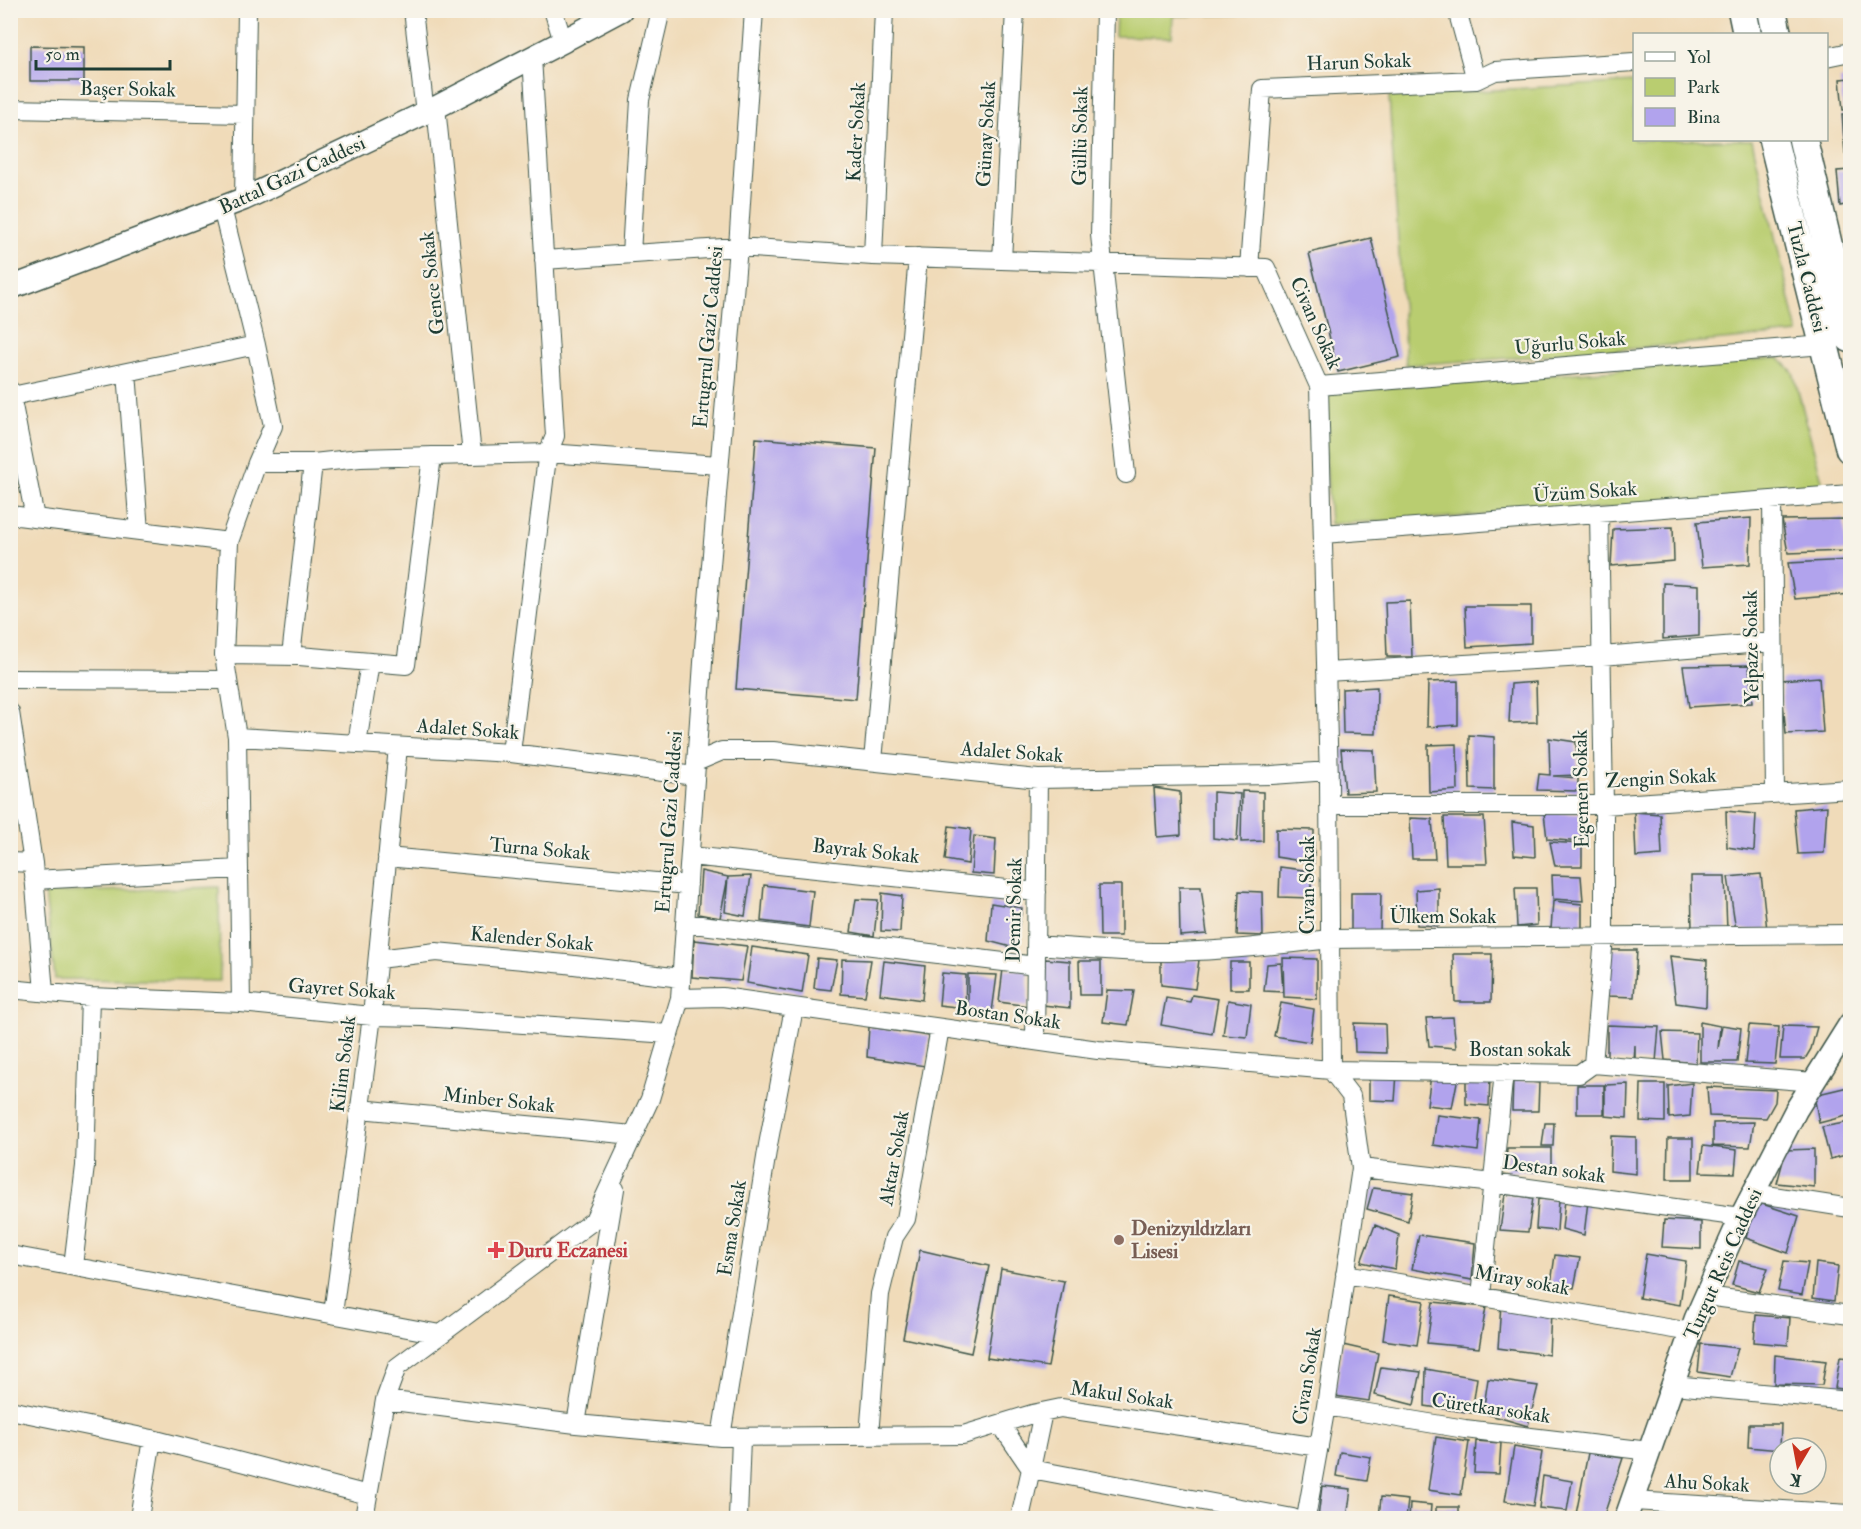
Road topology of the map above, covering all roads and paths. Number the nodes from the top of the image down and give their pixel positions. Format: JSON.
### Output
{"nodes":[{"id":1,"x":247,"y":10,"type":"edge"},
{"id":2,"x":413,"y":10,"type":"edge"},
{"id":3,"x":552,"y":10,"type":"edge"},
{"id":4,"x":621,"y":10,"type":"edge"},
{"id":5,"x":661,"y":10,"type":"edge"},
{"id":6,"x":754,"y":10,"type":"edge"},
{"id":7,"x":884,"y":10,"type":"edge"},
{"id":8,"x":1015,"y":10,"type":"edge"},
{"id":9,"x":1105,"y":10,"type":"edge"},
{"id":10,"x":1457,"y":10,"type":"edge"},
{"id":11,"x":1742,"y":10,"type":"edge"},
{"id":12,"x":1772,"y":10,"type":"edge"},
{"id":13,"x":1748,"y":33,"type":"edge"},
{"id":14,"x":1778,"y":33,"type":"edge"},
{"id":15,"x":564,"y":41,"type":"junction"},
{"id":16,"x":1851,"y":52,"type":"edge"},
{"id":17,"x":532,"y":57,"type":"junction"},
{"id":18,"x":1828,"y":57,"type":"edge"},
{"id":19,"x":1633,"y":62,"type":"edge"},
{"id":20,"x":1476,"y":80,"type":"junction"},
{"id":21,"x":10,"y":109,"type":"edge"},
{"id":22,"x":430,"y":110,"type":"junction"},
{"id":23,"x":245,"y":114,"type":"junction"},
{"id":24,"x":1773,"y":141,"type":"edge"},
{"id":25,"x":1803,"y":141,"type":"edge"},
{"id":26,"x":244,"y":199,"type":"junction"},
{"id":27,"x":222,"y":208,"type":"junction"},
{"id":28,"x":738,"y":247,"type":"junction"},
{"id":29,"x":631,"y":254,"type":"junction"},
{"id":30,"x":873,"y":256,"type":"junction"},
{"id":31,"x":918,"y":258,"type":"junction"},
{"id":32,"x":544,"y":260,"type":"junction"},
{"id":33,"x":1002,"y":260,"type":"junction"},
{"id":34,"x":1102,"y":263,"type":"junction"},
{"id":35,"x":1249,"y":268,"type":"junction"},
{"id":36,"x":10,"y":288,"type":"edge"},
{"id":37,"x":1847,"y":307,"type":"edge"},
{"id":38,"x":1837,"y":341,"type":"edge"},
{"id":39,"x":256,"y":345,"type":"junction"},
{"id":40,"x":127,"y":372,"type":"junction"},
{"id":41,"x":1319,"y":386,"type":"junction"},
{"id":42,"x":11,"y":393,"type":"edge"},
{"id":43,"x":1851,"y":449,"type":"edge"},
{"id":44,"x":548,"y":453,"type":"junction"},
{"id":45,"x":472,"y":455,"type":"junction"},
{"id":46,"x":432,"y":456,"type":"junction"},
{"id":47,"x":257,"y":463,"type":"junction"},
{"id":48,"x":313,"y":463,"type":"junction"},
{"id":49,"x":719,"y":465,"type":"junction"},
{"id":50,"x":1126,"y":474,"type":"dead end"},
{"id":51,"x":1851,"y":494,"type":"edge"},
{"id":52,"x":1772,"y":500,"type":"junction"},
{"id":53,"x":1599,"y":513,"type":"junction"},
{"id":54,"x":10,"y":514,"type":"edge"},
{"id":55,"x":35,"y":518,"type":"junction"},
{"id":56,"x":139,"y":531,"type":"junction"},
{"id":57,"x":1323,"y":534,"type":"junction"},
{"id":58,"x":229,"y":542,"type":"junction"},
{"id":59,"x":1773,"y":642,"type":"junction"},
{"id":60,"x":224,"y":655,"type":"junction"},
{"id":61,"x":291,"y":656,"type":"junction"},
{"id":62,"x":1602,"y":656,"type":"junction"},
{"id":63,"x":370,"y":662,"type":"junction"},
{"id":64,"x":1326,"y":672,"type":"junction"},
{"id":65,"x":10,"y":679,"type":"edge"},
{"id":66,"x":228,"y":680,"type":"junction"},
{"id":67,"x":10,"y":712,"type":"edge"},
{"id":68,"x":237,"y":737,"type":"junction"},
{"id":69,"x":357,"y":744,"type":"junction"},
{"id":70,"x":398,"y":747,"type":"junction"},
{"id":71,"x":511,"y":753,"type":"junction"},
{"id":72,"x":873,"y":761,"type":"junction"},
{"id":73,"x":696,"y":769,"type":"junction"},
{"id":74,"x":1329,"y":771,"type":"junction"},
{"id":75,"x":1038,"y":779,"type":"junction"},
{"id":76,"x":1851,"y":789,"type":"edge"},
{"id":77,"x":1775,"y":794,"type":"junction"},
{"id":78,"x":1604,"y":804,"type":"junction"},
{"id":79,"x":1329,"y":805,"type":"junction"},
{"id":80,"x":690,"y":855,"type":"junction"},
{"id":81,"x":387,"y":857,"type":"junction"},
{"id":82,"x":10,"y":862,"type":"edge"},
{"id":83,"x":239,"y":869,"type":"junction"},
{"id":84,"x":34,"y":872,"type":"junction"},
{"id":85,"x":688,"y":885,"type":"junction"},
{"id":86,"x":1037,"y":892,"type":"junction"},
{"id":87,"x":685,"y":923,"type":"junction"},
{"id":88,"x":1851,"y":934,"type":"edge"},
{"id":89,"x":1604,"y":938,"type":"junction"},
{"id":90,"x":1330,"y":939,"type":"junction"},
{"id":91,"x":1036,"y":945,"type":"junction"},
{"id":92,"x":378,"y":959,"type":"junction"},
{"id":93,"x":1036,"y":966,"type":"junction"},
{"id":94,"x":681,"y":978,"type":"junction"},
{"id":95,"x":10,"y":989,"type":"edge"},
{"id":96,"x":44,"y":992,"type":"junction"},
{"id":97,"x":90,"y":997,"type":"junction"},
{"id":98,"x":680,"y":998,"type":"junction"},
{"id":99,"x":241,"y":1003,"type":"junction"},
{"id":100,"x":794,"y":1008,"type":"junction"},
{"id":101,"x":372,"y":1016,"type":"junction"},
{"id":102,"x":940,"y":1028,"type":"junction"},
{"id":103,"x":669,"y":1034,"type":"junction"},
{"id":104,"x":1849,"y":1035,"type":"edge"},
{"id":105,"x":1035,"y":1041,"type":"junction"},
{"id":106,"x":1593,"y":1064,"type":"junction"},
{"id":107,"x":1331,"y":1070,"type":"junction"},
{"id":108,"x":1504,"y":1072,"type":"junction"},
{"id":109,"x":1814,"y":1082,"type":"junction"},
{"id":110,"x":360,"y":1109,"type":"junction"},
{"id":111,"x":633,"y":1135,"type":"junction"},
{"id":112,"x":619,"y":1166,"type":"junction"},
{"id":113,"x":1361,"y":1168,"type":"junction"},
{"id":114,"x":1493,"y":1183,"type":"junction"},
{"id":115,"x":1754,"y":1193,"type":"junction"},
{"id":116,"x":1851,"y":1208,"type":"edge"},
{"id":117,"x":1741,"y":1217,"type":"junction"},
{"id":118,"x":10,"y":1255,"type":"edge"},
{"id":119,"x":73,"y":1266,"type":"junction"},
{"id":120,"x":1345,"y":1274,"type":"junction"},
{"id":121,"x":1481,"y":1296,"type":"junction"},
{"id":122,"x":1706,"y":1296,"type":"junction"},
{"id":123,"x":333,"y":1314,"type":"junction"},
{"id":124,"x":1851,"y":1315,"type":"edge"},
{"id":125,"x":1691,"y":1332,"type":"junction"},
{"id":126,"x":440,"y":1334,"type":"junction"},
{"id":127,"x":1673,"y":1385,"type":"junction"},
{"id":128,"x":385,"y":1400,"type":"junction"},
{"id":129,"x":1851,"y":1401,"type":"edge"},
{"id":130,"x":1326,"y":1406,"type":"junction"},
{"id":131,"x":10,"y":1410,"type":"edge"},
{"id":132,"x":1043,"y":1412,"type":"junction"},
{"id":133,"x":576,"y":1424,"type":"junction"},
{"id":134,"x":1001,"y":1425,"type":"junction"},
{"id":135,"x":869,"y":1436,"type":"junction"},
{"id":136,"x":721,"y":1437,"type":"junction"},
{"id":137,"x":741,"y":1438,"type":"junction"},
{"id":138,"x":152,"y":1439,"type":"junction"},
{"id":139,"x":1319,"y":1447,"type":"junction"},
{"id":140,"x":1649,"y":1451,"type":"junction"},
{"id":141,"x":1031,"y":1469,"type":"junction"},
{"id":142,"x":369,"y":1495,"type":"junction"},
{"id":143,"x":1630,"y":1510,"type":"edge"},
{"id":144,"x":1851,"y":1514,"type":"edge"},
{"id":145,"x":139,"y":1518,"type":"edge"},
{"id":146,"x":364,"y":1518,"type":"edge"},
{"id":147,"x":738,"y":1518,"type":"edge"},
{"id":148,"x":1020,"y":1518,"type":"edge"},
{"id":149,"x":1293,"y":1518,"type":"edge"},
{"id":150,"x":1306,"y":1518,"type":"edge"}],
"edges":[{"from":1,"to":23,"type":"street"},
{"from":2,"to":22,"type":"street","name":"Gence Sokak"},
{"from":3,"to":15,"type":"street"},
{"from":4,"to":15,"type":"street","name":"Battal Gazi Caddesi"},
{"from":5,"to":29,"type":"street"},
{"from":6,"to":28,"type":"street","name":"Ertugrul Gazi Caddesi"},
{"from":7,"to":30,"type":"street","name":"Kader Sokak"},
{"from":8,"to":33,"type":"street","name":"Günay Sokak"},
{"from":9,"to":34,"type":"street","name":"Güllü Sokak"},
{"from":10,"to":20,"type":"street"},
{"from":11,"to":13,"type":"main road"},
{"from":12,"to":14,"type":"main road"},
{"from":15,"to":17,"type":"street","name":"Battal Gazi Caddesi"},
{"from":16,"to":18,"type":"street"},
{"from":17,"to":22,"type":"street","name":"Battal Gazi Caddesi"},
{"from":17,"to":32,"type":"street"},
{"from":19,"to":20,"type":"street","name":"Harun Sokak"},
{"from":20,"to":35,"type":"street","name":"Harun Sokak"},
{"from":21,"to":23,"type":"street","name":"Başer Sokak"},
{"from":22,"to":26,"type":"street","name":"Battal Gazi Caddesi"},
{"from":22,"to":45,"type":"street","name":"Gence Sokak"},
{"from":23,"to":26,"type":"street"},
{"from":24,"to":38,"type":"main road","name":"Tuzla Caddesi"},
{"from":25,"to":37,"type":"main road","name":"Tuzla Caddesi"},
{"from":26,"to":27,"type":"street","name":"Battal Gazi Caddesi"},
{"from":27,"to":36,"type":"street","name":"Battal Gazi Caddesi"},
{"from":27,"to":39,"type":"street"},
{"from":28,"to":29,"type":"street"},
{"from":28,"to":30,"type":"street"},
{"from":28,"to":49,"type":"street","name":"Ertugrul Gazi Caddesi"},
{"from":29,"to":32,"type":"street"},
{"from":30,"to":31,"type":"street"},
{"from":31,"to":33,"type":"street"},
{"from":31,"to":72,"type":"street"},
{"from":32,"to":44,"type":"street"},
{"from":33,"to":34,"type":"street"},
{"from":34,"to":35,"type":"street"},
{"from":34,"to":50,"type":"street","name":"Güllü Sokak"},
{"from":35,"to":41,"type":"street","name":"Civan Sokak"},
{"from":37,"to":38,"type":"main road","name":"Tuzla Caddesi"},
{"from":38,"to":41,"type":"street","name":"Uğurlu Sokak"},
{"from":38,"to":43,"type":"main road","name":"Tuzla Caddesi"},
{"from":39,"to":40,"type":"street"},
{"from":39,"to":47,"type":"street"},
{"from":40,"to":42,"type":"street"},
{"from":40,"to":56,"type":"street"},
{"from":41,"to":57,"type":"street","name":"Civan Sokak"},
{"from":42,"to":55,"type":"street"},
{"from":44,"to":45,"type":"street"},
{"from":44,"to":49,"type":"street"},
{"from":44,"to":71,"type":"street"},
{"from":45,"to":46,"type":"street"},
{"from":46,"to":48,"type":"street"},
{"from":46,"to":63,"type":"street"},
{"from":47,"to":48,"type":"street"},
{"from":47,"to":58,"type":"street"},
{"from":48,"to":61,"type":"street"},
{"from":49,"to":73,"type":"street","name":"Ertugrul Gazi Caddesi"},
{"from":51,"to":52,"type":"street","name":"Üzüm Sokak"},
{"from":52,"to":53,"type":"street","name":"Üzüm Sokak"},
{"from":52,"to":59,"type":"street","name":"Yelpaze Sokak"},
{"from":53,"to":57,"type":"street","name":"Üzüm Sokak"},
{"from":53,"to":62,"type":"street","name":"Egemen Sokak"},
{"from":54,"to":55,"type":"street"},
{"from":55,"to":56,"type":"street"},
{"from":56,"to":58,"type":"street"},
{"from":57,"to":64,"type":"street","name":"Civan Sokak"},
{"from":58,"to":60,"type":"street"},
{"from":59,"to":62,"type":"street"},
{"from":59,"to":77,"type":"street","name":"Yelpaze Sokak"},
{"from":60,"to":61,"type":"street"},
{"from":60,"to":66,"type":"street"},
{"from":61,"to":63,"type":"street"},
{"from":62,"to":64,"type":"street"},
{"from":62,"to":78,"type":"street","name":"Egemen Sokak"},
{"from":63,"to":69,"type":"street"},
{"from":64,"to":74,"type":"street","name":"Civan Sokak"},
{"from":65,"to":66,"type":"street"},
{"from":66,"to":68,"type":"street"},
{"from":67,"to":84,"type":"street"},
{"from":68,"to":69,"type":"street","name":"Adalet Sokak"},
{"from":68,"to":83,"type":"street"},
{"from":69,"to":70,"type":"street","name":"Adalet Sokak"},
{"from":70,"to":71,"type":"street","name":"Adalet Sokak"},
{"from":70,"to":81,"type":"street","name":"Kilim Sokak"},
{"from":71,"to":73,"type":"street","name":"Adalet Sokak"},
{"from":72,"to":73,"type":"street","name":"Adalet Sokak"},
{"from":72,"to":75,"type":"street","name":"Adalet Sokak"},
{"from":73,"to":80,"type":"street","name":"Ertugrul Gazi Caddesi"},
{"from":74,"to":75,"type":"street","name":"Adalet Sokak"},
{"from":74,"to":79,"type":"street","name":"Civan Sokak"},
{"from":75,"to":86,"type":"street","name":"Demir Sokak"},
{"from":76,"to":77,"type":"street","name":"Zengin Sokak"},
{"from":77,"to":78,"type":"street","name":"Zengin Sokak"},
{"from":78,"to":79,"type":"street","name":"Zengin Sokak"},
{"from":78,"to":89,"type":"street","name":"Egemen Sokak"},
{"from":79,"to":90,"type":"street","name":"Civan Sokak"},
{"from":80,"to":85,"type":"street","name":"Ertugrul Gazi Caddesi"},
{"from":80,"to":86,"type":"street","name":"Bayrak Sokak"},
{"from":81,"to":85,"type":"street","name":"Turna Sokak"},
{"from":81,"to":92,"type":"street","name":"Kilim Sokak"},
{"from":82,"to":84,"type":"street"},
{"from":83,"to":84,"type":"street"},
{"from":83,"to":99,"type":"street"},
{"from":84,"to":96,"type":"street"},
{"from":85,"to":87,"type":"street","name":"Ertugrul Gazi Caddesi"},
{"from":86,"to":91,"type":"street","name":"Demir Sokak"},
{"from":87,"to":93,"type":"street"},
{"from":87,"to":94,"type":"street","name":"Ertugrul Gazi Caddesi"},
{"from":88,"to":89,"type":"street","name":"Ülkem Sokak"},
{"from":89,"to":90,"type":"street","name":"Ülkem Sokak"},
{"from":89,"to":106,"type":"street","name":"Egemen Sokak"},
{"from":90,"to":91,"type":"street","name":"Ülkem Sokak"},
{"from":90,"to":107,"type":"street","name":"Civan Sokak"},
{"from":91,"to":93,"type":"street","name":"Demir Sokak"},
{"from":92,"to":94,"type":"street","name":"Kalender Sokak"},
{"from":92,"to":101,"type":"street","name":"Kilim Sokak"},
{"from":93,"to":105,"type":"street","name":"Demir Sokak"},
{"from":94,"to":98,"type":"street","name":"Ertugrul Gazi Caddesi"},
{"from":95,"to":96,"type":"street","name":"Gayret Sokak"},
{"from":96,"to":97,"type":"street","name":"Gayret Sokak"},
{"from":97,"to":99,"type":"street","name":"Gayret Sokak"},
{"from":97,"to":119,"type":"street"},
{"from":98,"to":100,"type":"street","name":"Bostan Sokak"},
{"from":98,"to":103,"type":"street","name":"Ertugrul Gazi Caddesi"},
{"from":99,"to":101,"type":"street","name":"Gayret Sokak"},
{"from":100,"to":102,"type":"street","name":"Bostan Sokak"},
{"from":100,"to":136,"type":"street","name":"Esma Sokak"},
{"from":101,"to":103,"type":"street","name":"Gayret Sokak"},
{"from":101,"to":110,"type":"street","name":"Kilim Sokak"},
{"from":102,"to":105,"type":"street","name":"Bostan Sokak"},
{"from":102,"to":135,"type":"street","name":"Aktar Sokak"},
{"from":103,"to":111,"type":"street","name":"Ertugrul Gazi Caddesi"},
{"from":104,"to":109,"type":"street","name":"Turgut Reis Caddesi"},
{"from":105,"to":107,"type":"street","name":"Bostan Sokak"},
{"from":106,"to":108,"type":"street","name":"Bostan sokak"},
{"from":106,"to":109,"type":"street","name":"Bostan sokak"},
{"from":107,"to":108,"type":"street","name":"Bostan sokak"},
{"from":107,"to":113,"type":"street","name":"Civan Sokak"},
{"from":108,"to":114,"type":"street"},
{"from":109,"to":115,"type":"street","name":"Turgut Reis Caddesi"},
{"from":110,"to":111,"type":"street","name":"Minber Sokak"},
{"from":110,"to":123,"type":"street","name":"Kilim Sokak"},
{"from":111,"to":112,"type":"street","name":"Ertugrul Gazi Caddesi"},
{"from":112,"to":126,"type":"street","name":"Ertugrul Gazi Caddesi"},
{"from":112,"to":133,"type":"street"},
{"from":113,"to":114,"type":"street","name":"Destan sokak"},
{"from":113,"to":120,"type":"street","name":"Civan Sokak"},
{"from":114,"to":117,"type":"street","name":"Destan sokak"},
{"from":114,"to":121,"type":"street"},
{"from":115,"to":116,"type":"street"},
{"from":115,"to":117,"type":"street","name":"Turgut Reis Caddesi"},
{"from":117,"to":122,"type":"street","name":"Turgut Reis Caddesi"},
{"from":118,"to":119,"type":"street"},
{"from":119,"to":123,"type":"street"},
{"from":120,"to":121,"type":"street","name":"Miray sokak"},
{"from":120,"to":130,"type":"street","name":"Civan Sokak"},
{"from":121,"to":125,"type":"street","name":"Miray sokak"},
{"from":122,"to":124,"type":"street"},
{"from":122,"to":125,"type":"street","name":"Turgut Reis Caddesi"},
{"from":123,"to":126,"type":"street"},
{"from":125,"to":127,"type":"street","name":"Turgut Reis Caddesi"},
{"from":126,"to":128,"type":"street","name":"Ertugrul Gazi Caddesi"},
{"from":127,"to":129,"type":"street"},
{"from":127,"to":140,"type":"street","name":"Turgut Reis Caddesi"},
{"from":128,"to":133,"type":"street"},
{"from":128,"to":142,"type":"street","name":"Ertugrul Gazi Caddesi"},
{"from":130,"to":139,"type":"street","name":"Civan Sokak"},
{"from":130,"to":140,"type":"street","name":"Cüretkar sokak"},
{"from":131,"to":138,"type":"street"},
{"from":132,"to":134,"type":"street","name":"Makul Sokak"},
{"from":132,"to":139,"type":"street","name":"Makul Sokak"},
{"from":132,"to":141,"type":"street"},
{"from":133,"to":136,"type":"street"},
{"from":134,"to":135,"type":"street","name":"Makul Sokak"},
{"from":134,"to":141,"type":"street"},
{"from":135,"to":137,"type":"street","name":"Makul Sokak"},
{"from":136,"to":137,"type":"street"},
{"from":137,"to":147,"type":"street"},
{"from":138,"to":142,"type":"street"},
{"from":138,"to":145,"type":"street"},
{"from":139,"to":150,"type":"street","name":"Civan Sokak"},
{"from":140,"to":143,"type":"street","name":"Turgut Reis Caddesi"},
{"from":141,"to":148,"type":"street"},
{"from":141,"to":149,"type":"street"},
{"from":142,"to":146,"type":"street","name":"Ertugrul Gazi Caddesi"},
{"from":143,"to":144,"type":"street","name":"Ahu Sokak"}]}
